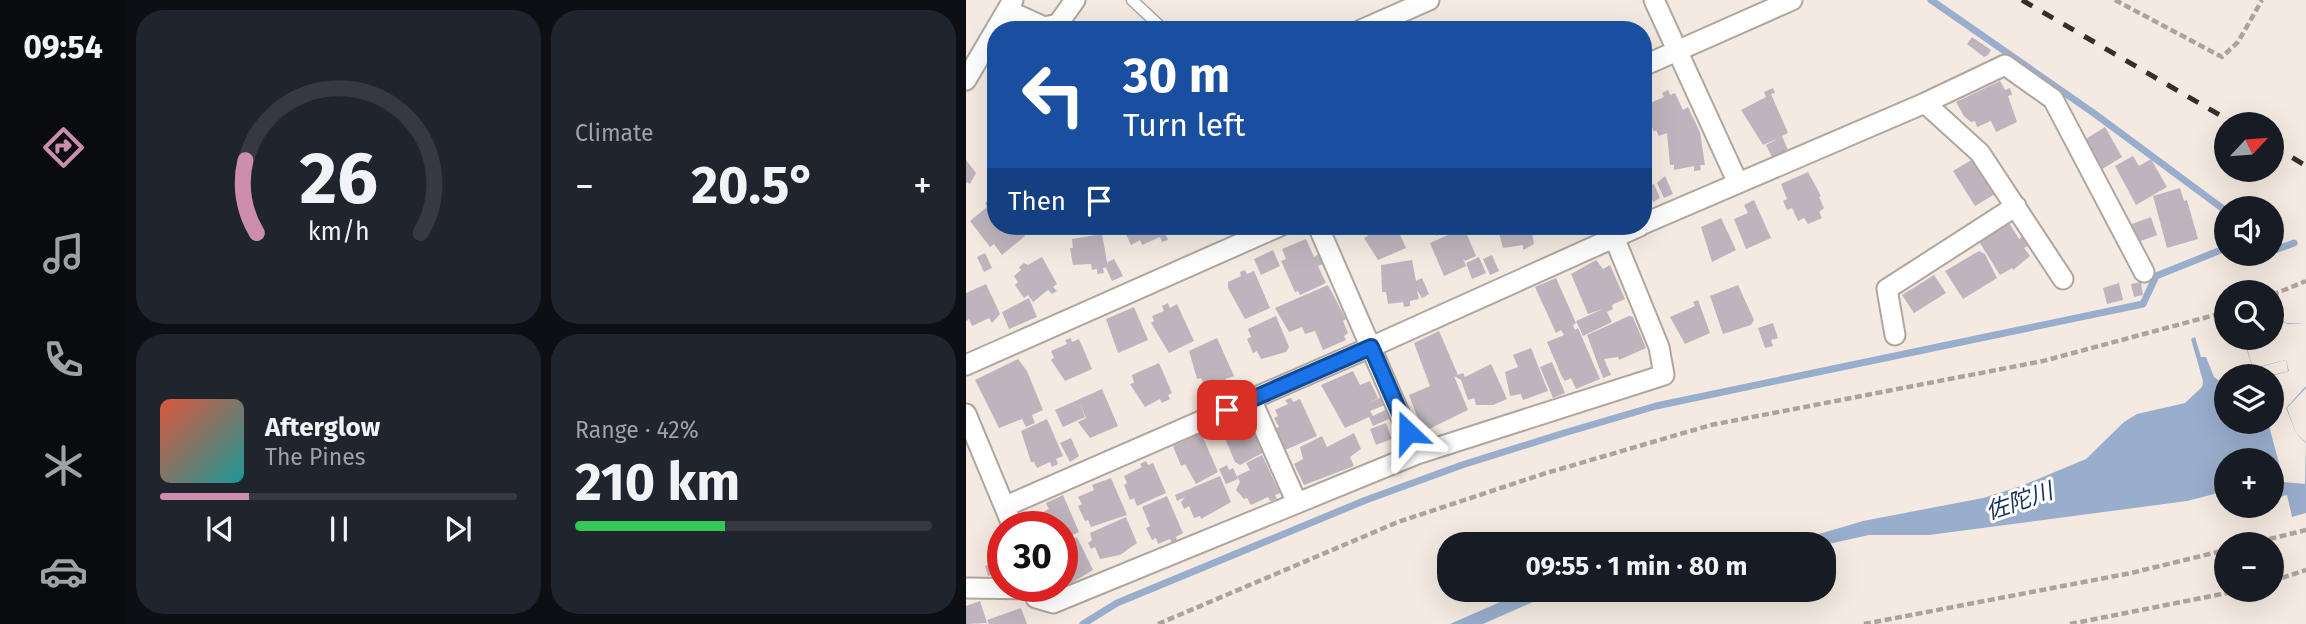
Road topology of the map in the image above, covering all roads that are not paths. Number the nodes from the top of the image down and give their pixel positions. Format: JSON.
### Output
{"nodes":[{"id":1,"x":1075,"y":0,"type":"edge"},
{"id":2,"x":1132,"y":0,"type":"edge"},
{"id":3,"x":1429,"y":0,"type":"edge"},
{"id":4,"x":1654,"y":0,"type":"edge"},
{"id":5,"x":1792,"y":0,"type":"edge"},
{"id":6,"x":1010,"y":5,"type":"edge"},
{"id":7,"x":1001,"y":21,"type":"edge"},
{"id":8,"x":1035,"y":21,"type":"edge"},
{"id":9,"x":1060,"y":21,"type":"edge"},
{"id":10,"x":1154,"y":21,"type":"edge"},
{"id":11,"x":1381,"y":21,"type":"edge"},
{"id":12,"x":987,"y":44,"type":"edge"},
{"id":13,"x":1676,"y":51,"type":"junction"},
{"id":14,"x":1652,"y":62,"type":"edge"},
{"id":15,"x":966,"y":80,"type":"edge"},
{"id":16,"x":1925,"y":103,"type":"junction"},
{"id":17,"x":1738,"y":183,"type":"junction"},
{"id":18,"x":2016,"y":206,"type":"junction"},
{"id":19,"x":1652,"y":221,"type":"edge"},
{"id":20,"x":1260,"y":235,"type":"edge"},
{"id":21,"x":1322,"y":235,"type":"edge"},
{"id":22,"x":1619,"y":235,"type":"edge"},
{"id":23,"x":1614,"y":237,"type":"junction"},
{"id":24,"x":2144,"y":272,"type":"dead end"},
{"id":25,"x":2063,"y":279,"type":"dead end"},
{"id":26,"x":1895,"y":335,"type":"dead end"},
{"id":27,"x":1371,"y":347,"type":"junction"},
{"id":28,"x":966,"y":365,"type":"edge"},
{"id":29,"x":1251,"y":399,"type":"junction"},
{"id":30,"x":966,"y":414,"type":"edge"},
{"id":31,"x":1417,"y":454,"type":"junction"},
{"id":32,"x":1297,"y":503,"type":"junction"},
{"id":33,"x":1006,"y":506,"type":"junction"},
{"id":34,"x":1008,"y":511,"type":"edge"},
{"id":35,"x":966,"y":588,"type":"edge"},
{"id":36,"x":987,"y":588,"type":"edge"},
{"id":37,"x":1078,"y":593,"type":"edge"}],
"edges":[{"from":1,"to":9,"type":"street"},
{"from":2,"to":10,"type":"lane"},
{"from":3,"to":11,"type":"street"},
{"from":4,"to":13,"type":"street"},
{"from":5,"to":13,"type":"street"},
{"from":6,"to":7,"type":"street"},
{"from":6,"to":8,"type":"street"},
{"from":12,"to":15,"type":"street"},
{"from":13,"to":14,"type":"street"},
{"from":13,"to":17,"type":"street"},
{"from":16,"to":17,"type":"street"},
{"from":16,"to":18,"type":"street"},
{"from":16,"to":24,"type":"street"},
{"from":17,"to":19,"type":"street"},
{"from":18,"to":25,"type":"street"},
{"from":18,"to":26,"type":"street"},
{"from":20,"to":28,"type":"street"},
{"from":21,"to":27,"type":"street"},
{"from":22,"to":23,"type":"street"},
{"from":23,"to":27,"type":"street"},
{"from":23,"to":31,"type":"street"},
{"from":27,"to":29,"type":"street"},
{"from":27,"to":31,"type":"street"},
{"from":29,"to":32,"type":"street"},
{"from":29,"to":33,"type":"street"},
{"from":30,"to":33,"type":"street"},
{"from":31,"to":32,"type":"street"},
{"from":32,"to":37,"type":"street"},
{"from":33,"to":34,"type":"street"},
{"from":35,"to":36,"type":"street"}]}
